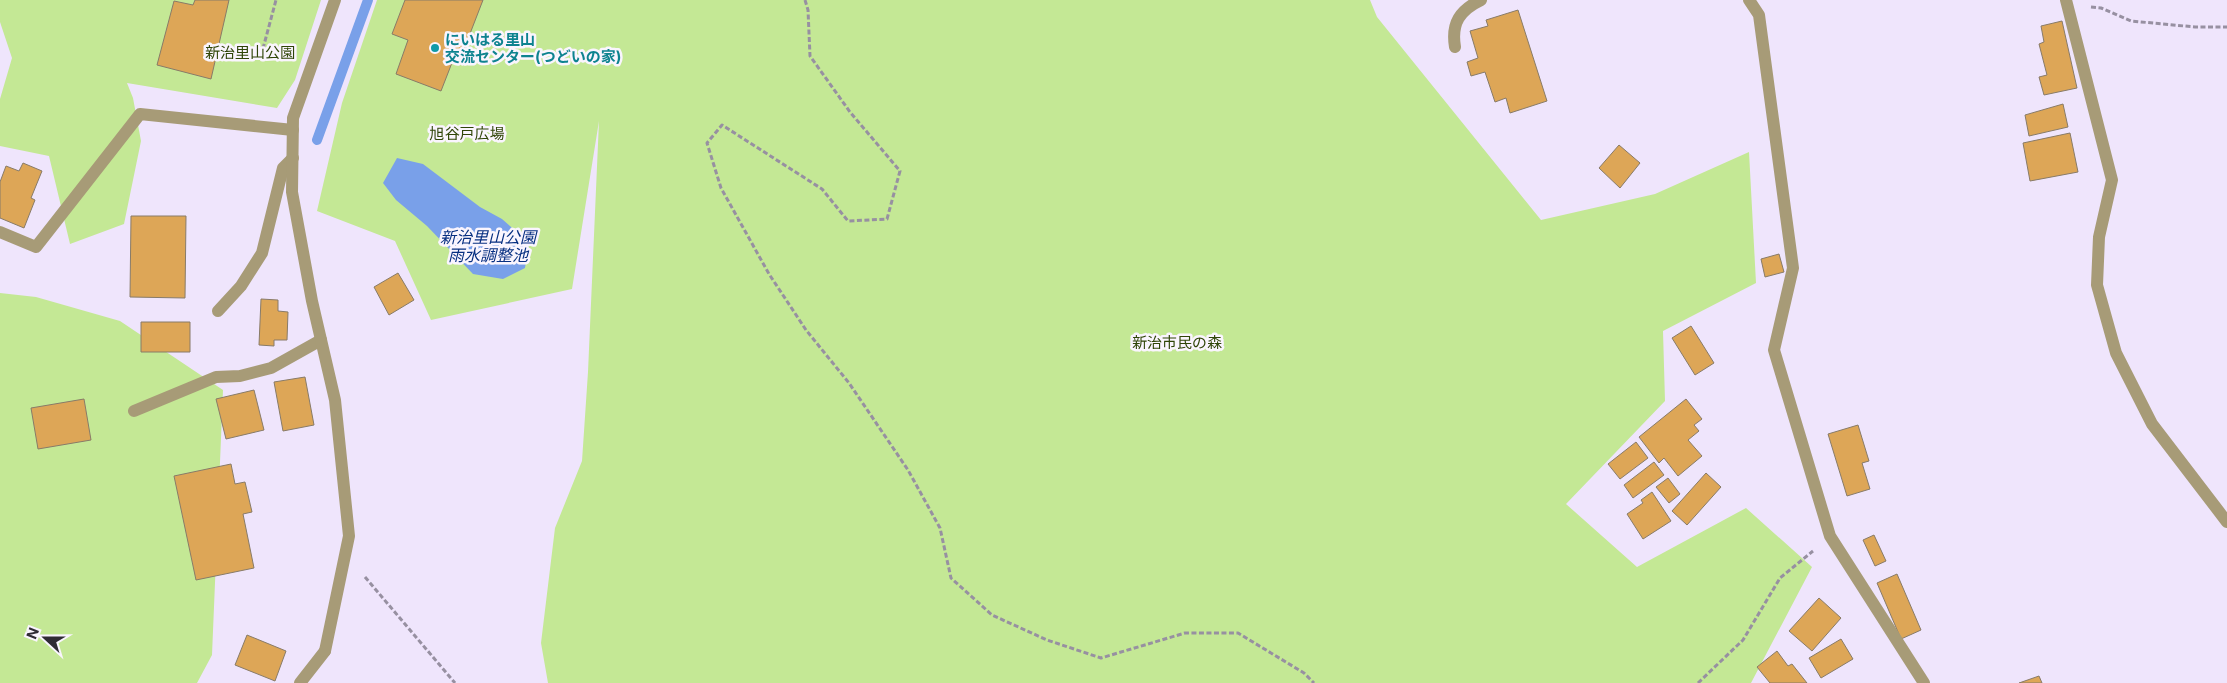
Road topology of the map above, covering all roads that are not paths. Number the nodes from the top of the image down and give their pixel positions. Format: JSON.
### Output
{"nodes":[{"id":1,"x":335,"y":0,"type":"edge"},
{"id":2,"x":1482,"y":0,"type":"edge"},
{"id":3,"x":1749,"y":0,"type":"edge"},
{"id":4,"x":2066,"y":2,"type":"edge"},
{"id":5,"x":1455,"y":47,"type":"dead end"},
{"id":6,"x":293,"y":130,"type":"junction"},
{"id":7,"x":293,"y":158,"type":"junction"},
{"id":8,"x":0,"y":232,"type":"edge"},
{"id":9,"x":218,"y":311,"type":"dead end"},
{"id":10,"x":321,"y":340,"type":"junction"},
{"id":11,"x":134,"y":411,"type":"dead end"},
{"id":12,"x":2227,"y":522,"type":"edge"},
{"id":13,"x":300,"y":683,"type":"edge"},
{"id":14,"x":1924,"y":683,"type":"edge"}],
"edges":[{"from":1,"to":6,"type":"street"},
{"from":2,"to":5,"type":"street"},
{"from":3,"to":14,"type":"street"},
{"from":4,"to":12,"type":"street"},
{"from":6,"to":7,"type":"street"},
{"from":6,"to":8,"type":"street"},
{"from":7,"to":9,"type":"street"},
{"from":7,"to":10,"type":"street"},
{"from":10,"to":11,"type":"street"},
{"from":10,"to":13,"type":"street"}]}
